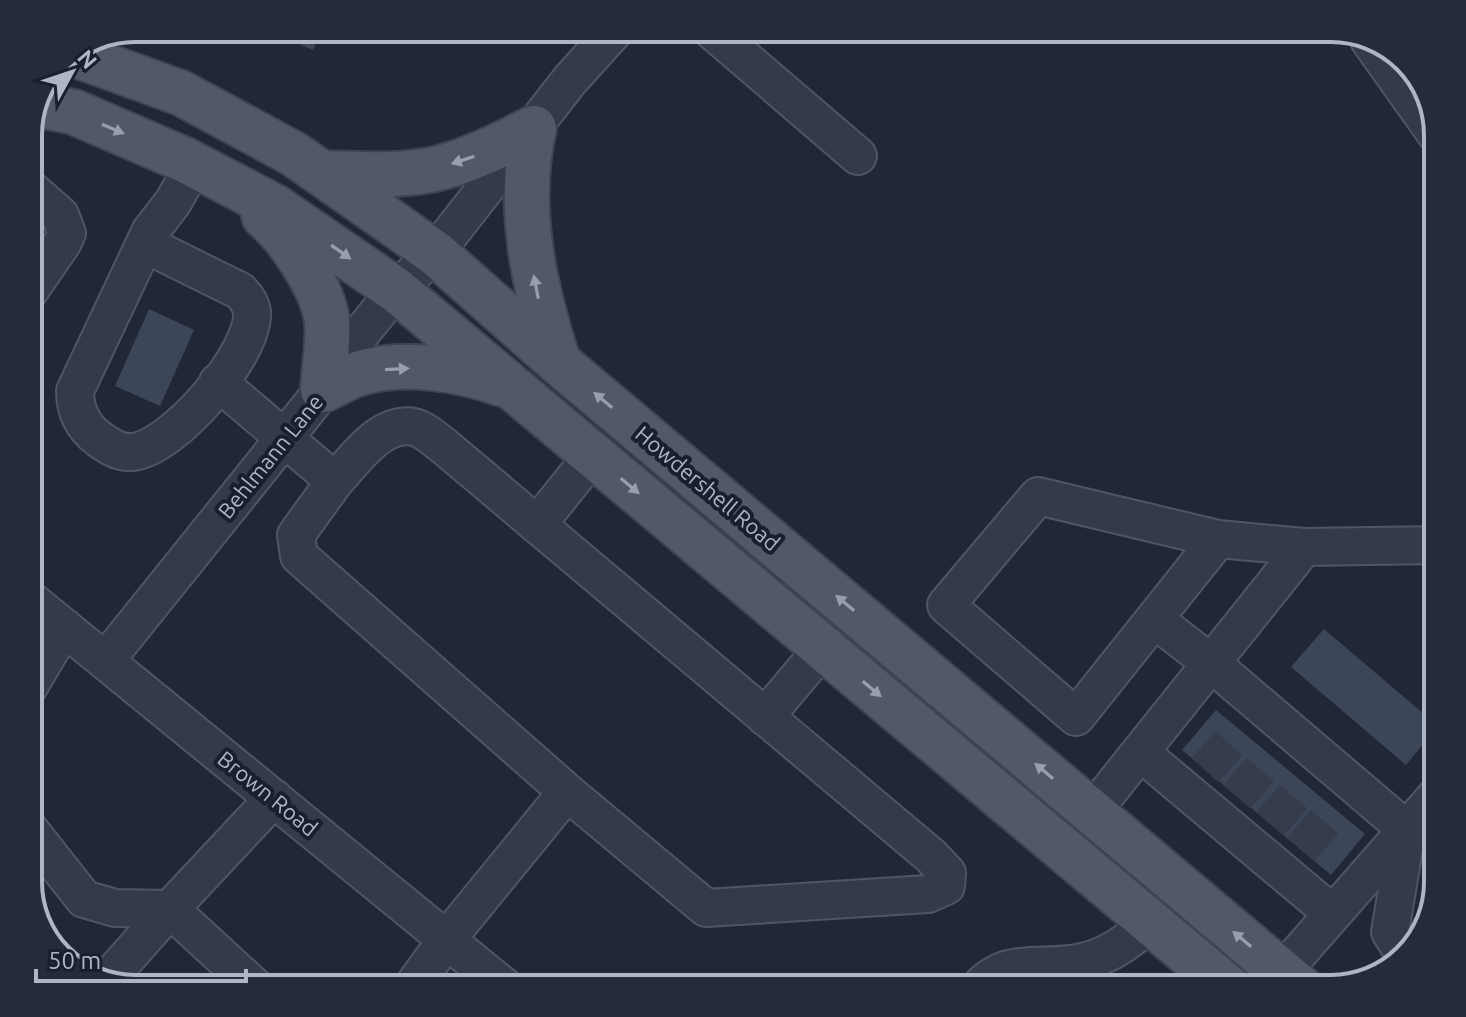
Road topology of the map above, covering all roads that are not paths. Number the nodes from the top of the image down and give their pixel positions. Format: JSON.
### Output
{"nodes":[{"id":1,"x":604,"y":42,"type":"edge"},
{"id":2,"x":725,"y":42,"type":"edge"},
{"id":3,"x":1381,"y":57,"type":"edge"},
{"id":4,"x":84,"y":58,"type":"edge"},
{"id":5,"x":47,"y":107,"type":"edge"},
{"id":6,"x":1421,"y":114,"type":"edge"},
{"id":7,"x":534,"y":128,"type":"junction"},
{"id":8,"x":858,"y":156,"type":"dead end"},
{"id":9,"x":208,"y":172,"type":"junction"},
{"id":10,"x":322,"y":173,"type":"junction"},
{"id":11,"x":42,"y":199,"type":"edge"},
{"id":12,"x":145,"y":244,"type":"junction"},
{"id":13,"x":435,"y":253,"type":"junction"},
{"id":14,"x":42,"y":276,"type":"edge"},
{"id":15,"x":396,"y":290,"type":"junction"},
{"id":16,"x":558,"y":362,"type":"junction"},
{"id":17,"x":218,"y":382,"type":"junction"},
{"id":18,"x":512,"y":387,"type":"junction"},
{"id":19,"x":323,"y":390,"type":"junction"},
{"id":20,"x":284,"y":438,"type":"junction"},
{"id":21,"x":593,"y":455,"type":"junction"},
{"id":22,"x":335,"y":481,"type":"junction"},
{"id":23,"x":537,"y":525,"type":"junction"},
{"id":24,"x":1218,"y":539,"type":"junction"},
{"id":25,"x":1424,"y":545,"type":"edge"},
{"id":26,"x":1304,"y":547,"type":"junction"},
{"id":27,"x":42,"y":609,"type":"edge"},
{"id":28,"x":1154,"y":619,"type":"junction"},
{"id":29,"x":64,"y":627,"type":"junction"},
{"id":30,"x":823,"y":648,"type":"junction"},
{"id":31,"x":106,"y":660,"type":"junction"},
{"id":32,"x":42,"y":664,"type":"edge"},
{"id":33,"x":1212,"y":664,"type":"junction"},
{"id":34,"x":765,"y":717,"type":"junction"},
{"id":35,"x":1140,"y":752,"type":"junction"},
{"id":36,"x":567,"y":792,"type":"junction"},
{"id":37,"x":274,"y":798,"type":"junction"},
{"id":38,"x":1424,"y":810,"type":"edge"},
{"id":39,"x":1092,"y":812,"type":"junction"},
{"id":40,"x":1407,"y":830,"type":"junction"},
{"id":41,"x":42,"y":846,"type":"edge"},
{"id":42,"x":170,"y":909,"type":"junction"},
{"id":43,"x":1333,"y":914,"type":"junction"},
{"id":44,"x":1151,"y":923,"type":"junction"},
{"id":45,"x":447,"y":939,"type":"junction"},
{"id":46,"x":1399,"y":945,"type":"edge"},
{"id":47,"x":114,"y":972,"type":"edge"},
{"id":48,"x":242,"y":975,"type":"edge"},
{"id":49,"x":421,"y":975,"type":"edge"},
{"id":50,"x":490,"y":975,"type":"edge"},
{"id":51,"x":993,"y":975,"type":"edge"},
{"id":52,"x":1213,"y":975,"type":"edge"},
{"id":53,"x":1286,"y":975,"type":"edge"},
{"id":54,"x":1295,"y":975,"type":"edge"}],
"edges":[{"from":1,"to":7,"type":"street","name":"Behlmann Lane"},
{"from":2,"to":8,"type":"street"},
{"from":3,"to":6,"type":"street"},
{"from":4,"to":10,"type":"main road","name":"Howdershell Road"},
{"from":5,"to":9,"type":"main road","one_way":true},
{"from":7,"to":10,"type":"main road","one_way":true},
{"from":7,"to":13,"type":"street","name":"Behlmann Lane"},
{"from":16,"to":7,"type":"main road","one_way":true},
{"from":9,"to":12,"type":"street"},
{"from":9,"to":15,"type":"main road","one_way":true},
{"from":9,"to":19,"type":"main road"},
{"from":10,"to":13,"type":"main road","name":"Howdershell Road"},
{"from":11,"to":14,"type":"street"},
{"from":12,"to":17,"type":"street"},
{"from":12,"to":17,"type":"street"},
{"from":13,"to":15,"type":"street","name":"Behlmann Lane"},
{"from":13,"to":16,"type":"main road","name":"Howdershell Road"},
{"from":15,"to":18,"type":"main road"},
{"from":15,"to":19,"type":"street","name":"Behlmann Lane"},
{"from":39,"to":16,"type":"main road","name":"Howdershell Road","one_way":true},
{"from":17,"to":20,"type":"street"},
{"from":19,"to":18,"type":"main road","one_way":true},
{"from":18,"to":21,"type":"main road"},
{"from":19,"to":20,"type":"street","name":"Behlmann Lane"},
{"from":20,"to":22,"type":"street"},
{"from":20,"to":31,"type":"street","name":"Behlmann Lane"},
{"from":21,"to":23,"type":"street"},
{"from":21,"to":30,"type":"main road","one_way":true},
{"from":22,"to":23,"type":"street"},
{"from":22,"to":36,"type":"street"},
{"from":23,"to":34,"type":"street"},
{"from":24,"to":26,"type":"street"},
{"from":24,"to":28,"type":"street"},
{"from":24,"to":28,"type":"street"},
{"from":25,"to":26,"type":"street"},
{"from":26,"to":33,"type":"street"},
{"from":27,"to":29,"type":"street","name":"Brown Road"},
{"from":28,"to":33,"type":"street"},
{"from":29,"to":31,"type":"street","name":"Brown Road"},
{"from":29,"to":32,"type":"street"},
{"from":30,"to":34,"type":"street"},
{"from":30,"to":44,"type":"main road","one_way":true},
{"from":31,"to":37,"type":"street","name":"Brown Road"},
{"from":33,"to":35,"type":"street"},
{"from":33,"to":40,"type":"street"},
{"from":34,"to":36,"type":"street"},
{"from":35,"to":39,"type":"street"},
{"from":35,"to":43,"type":"street"},
{"from":36,"to":45,"type":"street"},
{"from":37,"to":42,"type":"street"},
{"from":37,"to":45,"type":"street","name":"Brown Road"},
{"from":38,"to":40,"type":"street"},
{"from":53,"to":39,"type":"main road","name":"Howdershell Road","one_way":true},
{"from":40,"to":43,"type":"street"},
{"from":40,"to":46,"type":"street"},
{"from":41,"to":42,"type":"street"},
{"from":42,"to":47,"type":"street"},
{"from":42,"to":48,"type":"street"},
{"from":43,"to":54,"type":"street"},
{"from":44,"to":51,"type":"street"},
{"from":44,"to":52,"type":"main road"},
{"from":45,"to":49,"type":"street"},
{"from":45,"to":50,"type":"street","name":"Brown Road"}]}
